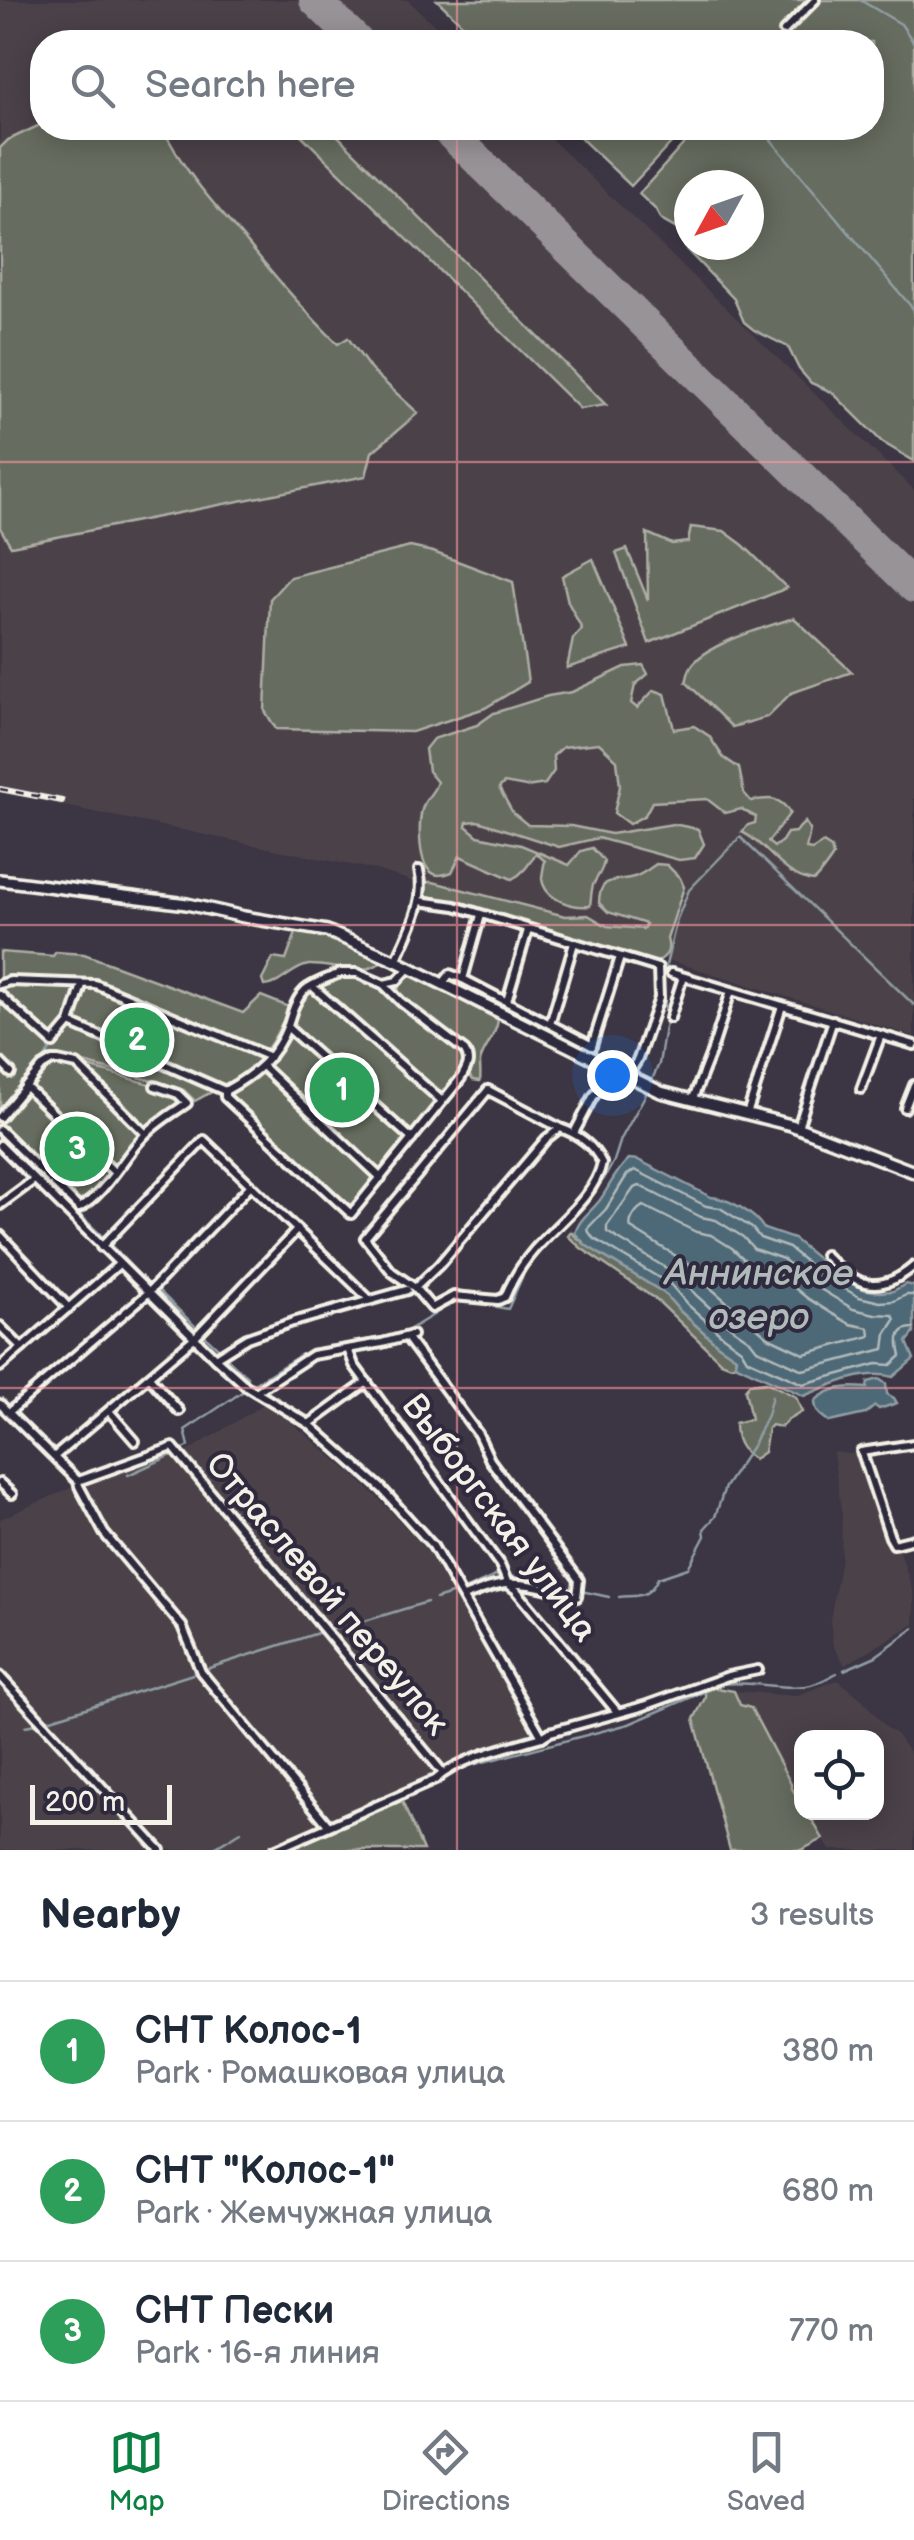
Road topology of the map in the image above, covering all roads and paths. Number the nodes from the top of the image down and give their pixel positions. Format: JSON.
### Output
{"nodes":[{"id":1,"x":815,"y":0,"type":"edge"},
{"id":2,"x":785,"y":30,"type":"edge"},
{"id":3,"x":419,"y":870,"type":"dead end"},
{"id":4,"x":0,"y":880,"type":"edge"},
{"id":5,"x":420,"y":901,"type":"junction"},
{"id":6,"x":481,"y":915,"type":"junction"},
{"id":7,"x":528,"y":930,"type":"junction"},
{"id":8,"x":574,"y":944,"type":"junction"},
{"id":9,"x":620,"y":957,"type":"junction"},
{"id":10,"x":396,"y":960,"type":"junction"},
{"id":11,"x":410,"y":967,"type":"junction"},
{"id":12,"x":672,"y":973,"type":"dead end"},
{"id":13,"x":682,"y":977,"type":"junction"},
{"id":14,"x":463,"y":979,"type":"junction"},
{"id":15,"x":0,"y":984,"type":"edge"},
{"id":16,"x":82,"y":984,"type":"junction"},
{"id":17,"x":383,"y":984,"type":"junction"},
{"id":18,"x":443,"y":984,"type":"junction"},
{"id":19,"x":312,"y":985,"type":"junction"},
{"id":20,"x":731,"y":991,"type":"junction"},
{"id":21,"x":0,"y":994,"type":"edge"},
{"id":22,"x":506,"y":1001,"type":"junction"},
{"id":23,"x":782,"y":1006,"type":"junction"},
{"id":24,"x":670,"y":1018,"type":"dead end"},
{"id":25,"x":833,"y":1020,"type":"junction"},
{"id":26,"x":70,"y":1023,"type":"junction"},
{"id":27,"x":550,"y":1024,"type":"junction"},
{"id":28,"x":287,"y":1027,"type":"junction"},
{"id":29,"x":881,"y":1034,"type":"junction"},
{"id":30,"x":914,"y":1045,"type":"edge"},
{"id":31,"x":592,"y":1046,"type":"junction"},
{"id":32,"x":270,"y":1056,"type":"junction"},
{"id":33,"x":588,"y":1058,"type":"junction"},
{"id":34,"x":0,"y":1062,"type":"edge"},
{"id":35,"x":263,"y":1067,"type":"junction"},
{"id":36,"x":614,"y":1071,"type":"junction"},
{"id":37,"x":12,"y":1073,"type":"dead end"},
{"id":38,"x":627,"y":1077,"type":"junction"},
{"id":39,"x":914,"y":1085,"type":"edge"},
{"id":40,"x":25,"y":1086,"type":"junction"},
{"id":41,"x":155,"y":1086,"type":"dead end"},
{"id":42,"x":860,"y":1089,"type":"dead end"},
{"id":43,"x":225,"y":1091,"type":"junction"},
{"id":44,"x":442,"y":1101,"type":"junction"},
{"id":45,"x":691,"y":1102,"type":"junction"},
{"id":46,"x":905,"y":1108,"type":"dead end"},
{"id":47,"x":747,"y":1115,"type":"junction"},
{"id":48,"x":0,"y":1117,"type":"edge"},
{"id":49,"x":560,"y":1128,"type":"junction"},
{"id":50,"x":798,"y":1128,"type":"junction"},
{"id":51,"x":0,"y":1130,"type":"edge"},
{"id":52,"x":574,"y":1133,"type":"junction"},
{"id":53,"x":145,"y":1134,"type":"junction"},
{"id":54,"x":412,"y":1140,"type":"junction"},
{"id":55,"x":0,"y":1145,"type":"edge"},
{"id":56,"x":114,"y":1172,"type":"junction"},
{"id":57,"x":914,"y":1172,"type":"edge"},
{"id":58,"x":381,"y":1178,"type":"junction"},
{"id":59,"x":34,"y":1180,"type":"junction"},
{"id":60,"x":251,"y":1186,"type":"junction"},
{"id":61,"x":0,"y":1205,"type":"edge"},
{"id":62,"x":297,"y":1230,"type":"junction"},
{"id":63,"x":0,"y":1235,"type":"edge"},
{"id":64,"x":102,"y":1247,"type":"junction"},
{"id":65,"x":825,"y":1255,"type":"dead end"},
{"id":66,"x":119,"y":1264,"type":"junction"},
{"id":67,"x":914,"y":1266,"type":"edge"},
{"id":68,"x":411,"y":1289,"type":"junction"},
{"id":69,"x":148,"y":1293,"type":"junction"},
{"id":70,"x":369,"y":1299,"type":"junction"},
{"id":71,"x":68,"y":1308,"type":"junction"},
{"id":72,"x":0,"y":1326,"type":"edge"},
{"id":73,"x":194,"y":1338,"type":"junction"},
{"id":74,"x":22,"y":1348,"type":"junction"},
{"id":75,"x":348,"y":1349,"type":"junction"},
{"id":76,"x":215,"y":1358,"type":"junction"},
{"id":77,"x":0,"y":1367,"type":"edge"},
{"id":78,"x":149,"y":1377,"type":"junction"},
{"id":79,"x":366,"y":1382,"type":"junction"},
{"id":80,"x":256,"y":1392,"type":"junction"},
{"id":81,"x":0,"y":1404,"type":"edge"},
{"id":82,"x":9,"y":1412,"type":"junction"},
{"id":83,"x":109,"y":1412,"type":"junction"},
{"id":84,"x":179,"y":1412,"type":"dead end"},
{"id":85,"x":308,"y":1424,"type":"junction"},
{"id":86,"x":135,"y":1441,"type":"dead end"},
{"id":87,"x":914,"y":1444,"type":"edge"},
{"id":88,"x":54,"y":1457,"type":"junction"},
{"id":89,"x":78,"y":1481,"type":"junction"},
{"id":90,"x":0,"y":1483,"type":"edge"},
{"id":91,"x":12,"y":1494,"type":"dead end"},
{"id":92,"x":914,"y":1539,"type":"edge"},
{"id":93,"x":508,"y":1584,"type":"junction"},
{"id":94,"x":463,"y":1598,"type":"junction"},
{"id":95,"x":758,"y":1670,"type":"dead end"},
{"id":96,"x":0,"y":1676,"type":"edge"},
{"id":97,"x":618,"y":1713,"type":"junction"},
{"id":98,"x":542,"y":1737,"type":"junction"},
{"id":99,"x":442,"y":1773,"type":"junction"},
{"id":100,"x":328,"y":1825,"type":"junction"},
{"id":101,"x":160,"y":1850,"type":"edge"},
{"id":102,"x":274,"y":1850,"type":"edge"}],
"edges":[{"from":1,"to":2,"type":"street"},
{"from":3,"to":5,"type":"street"},
{"from":4,"to":10,"type":"main road"},
{"from":5,"to":6,"type":"street"},
{"from":5,"to":10,"type":"street"},
{"from":6,"to":7,"type":"street"},
{"from":6,"to":14,"type":"street"},
{"from":7,"to":8,"type":"street"},
{"from":7,"to":22,"type":"street"},
{"from":8,"to":9,"type":"street"},
{"from":8,"to":27,"type":"street"},
{"from":9,"to":31,"type":"street"},
{"from":9,"to":38,"type":"street"},
{"from":10,"to":11,"type":"main road"},
{"from":11,"to":17,"type":"street"},
{"from":11,"to":18,"type":"main road"},
{"from":12,"to":13,"type":"street"},
{"from":13,"to":20,"type":"street"},
{"from":13,"to":24,"type":"street"},
{"from":14,"to":18,"type":"street"},
{"from":14,"to":22,"type":"street"},
{"from":15,"to":16,"type":"street"},
{"from":16,"to":26,"type":"street"},
{"from":16,"to":32,"type":"street"},
{"from":17,"to":19,"type":"street"},
{"from":17,"to":44,"type":"street"},
{"from":18,"to":33,"type":"main road"},
{"from":19,"to":28,"type":"street"},
{"from":19,"to":44,"type":"street"},
{"from":20,"to":23,"type":"street"},
{"from":20,"to":45,"type":"street"},
{"from":21,"to":26,"type":"street"},
{"from":22,"to":27,"type":"street"},
{"from":23,"to":25,"type":"street"},
{"from":23,"to":47,"type":"street"},
{"from":25,"to":29,"type":"street"},
{"from":25,"to":50,"type":"street"},
{"from":26,"to":43,"type":"street"},
{"from":27,"to":31,"type":"street"},
{"from":28,"to":32,"type":"street"},
{"from":28,"to":54,"type":"street"},
{"from":29,"to":30,"type":"street"},
{"from":29,"to":42,"type":"street"},
{"from":31,"to":33,"type":"street"},
{"from":32,"to":35,"type":"street"},
{"from":33,"to":36,"type":"main road"},
{"from":34,"to":37,"type":"street"},
{"from":35,"to":43,"type":"street"},
{"from":35,"to":58,"type":"street"},
{"from":36,"to":38,"type":"main road"},
{"from":36,"to":52,"type":"street"},
{"from":38,"to":45,"type":"main road"},
{"from":39,"to":46,"type":"street"},
{"from":40,"to":48,"type":"street"},
{"from":40,"to":53,"type":"street"},
{"from":40,"to":56,"type":"street"},
{"from":41,"to":53,"type":"street"},
{"from":43,"to":58,"type":"street"},
{"from":44,"to":54,"type":"street"},
{"from":45,"to":47,"type":"main road"},
{"from":47,"to":50,"type":"main road"},
{"from":49,"to":52,"type":"street"},
{"from":49,"to":68,"type":"street"},
{"from":49,"to":68,"type":"street"},
{"from":50,"to":57,"type":"main road"},
{"from":51,"to":56,"type":"street"},
{"from":52,"to":68,"type":"street"},
{"from":53,"to":56,"type":"street"},
{"from":54,"to":58,"type":"street"},
{"from":55,"to":59,"type":"street"},
{"from":59,"to":61,"type":"street"},
{"from":59,"to":64,"type":"street"},
{"from":60,"to":62,"type":"street"},
{"from":60,"to":64,"type":"street"},
{"from":60,"to":69,"type":"street"},
{"from":62,"to":70,"type":"street"},
{"from":62,"to":73,"type":"street"},
{"from":63,"to":71,"type":"street"},
{"from":64,"to":66,"type":"street"},
{"from":65,"to":67,"type":"street"},
{"from":66,"to":69,"type":"street"},
{"from":66,"to":71,"type":"street"},
{"from":68,"to":70,"type":"street"},
{"from":69,"to":73,"type":"street"},
{"from":69,"to":82,"type":"street"},
{"from":70,"to":76,"type":"street"},
{"from":71,"to":74,"type":"street"},
{"from":72,"to":74,"type":"street"},
{"from":73,"to":76,"type":"street"},
{"from":73,"to":78,"type":"street"},
{"from":74,"to":77,"type":"street"},
{"from":75,"to":79,"type":"street","name":"Выборгская улица"},
{"from":75,"to":80,"type":"street"},
{"from":75,"to":93,"type":"street"},
{"from":76,"to":80,"type":"street"},
{"from":78,"to":83,"type":"street"},
{"from":78,"to":84,"type":"street"},
{"from":79,"to":85,"type":"street"},
{"from":79,"to":93,"type":"street","name":"Выборгская улица"},
{"from":80,"to":85,"type":"street"},
{"from":81,"to":82,"type":"street"},
{"from":82,"to":88,"type":"street"},
{"from":83,"to":86,"type":"street"},
{"from":83,"to":88,"type":"street"},
{"from":85,"to":94,"type":"street"},
{"from":87,"to":92,"type":"street"},
{"from":88,"to":89,"type":"street"},
{"from":89,"to":99,"type":"street","name":"Отраслевой переулок"},
{"from":89,"to":100,"type":"street"},
{"from":90,"to":91,"type":"street"},
{"from":93,"to":94,"type":"street"},
{"from":93,"to":97,"type":"street","name":"Выборгская улица"},
{"from":94,"to":98,"type":"street"},
{"from":95,"to":97,"type":"street"},
{"from":96,"to":101,"type":"street"},
{"from":97,"to":98,"type":"street"},
{"from":98,"to":99,"type":"street"},
{"from":99,"to":100,"type":"street"},
{"from":100,"to":102,"type":"street"}]}
